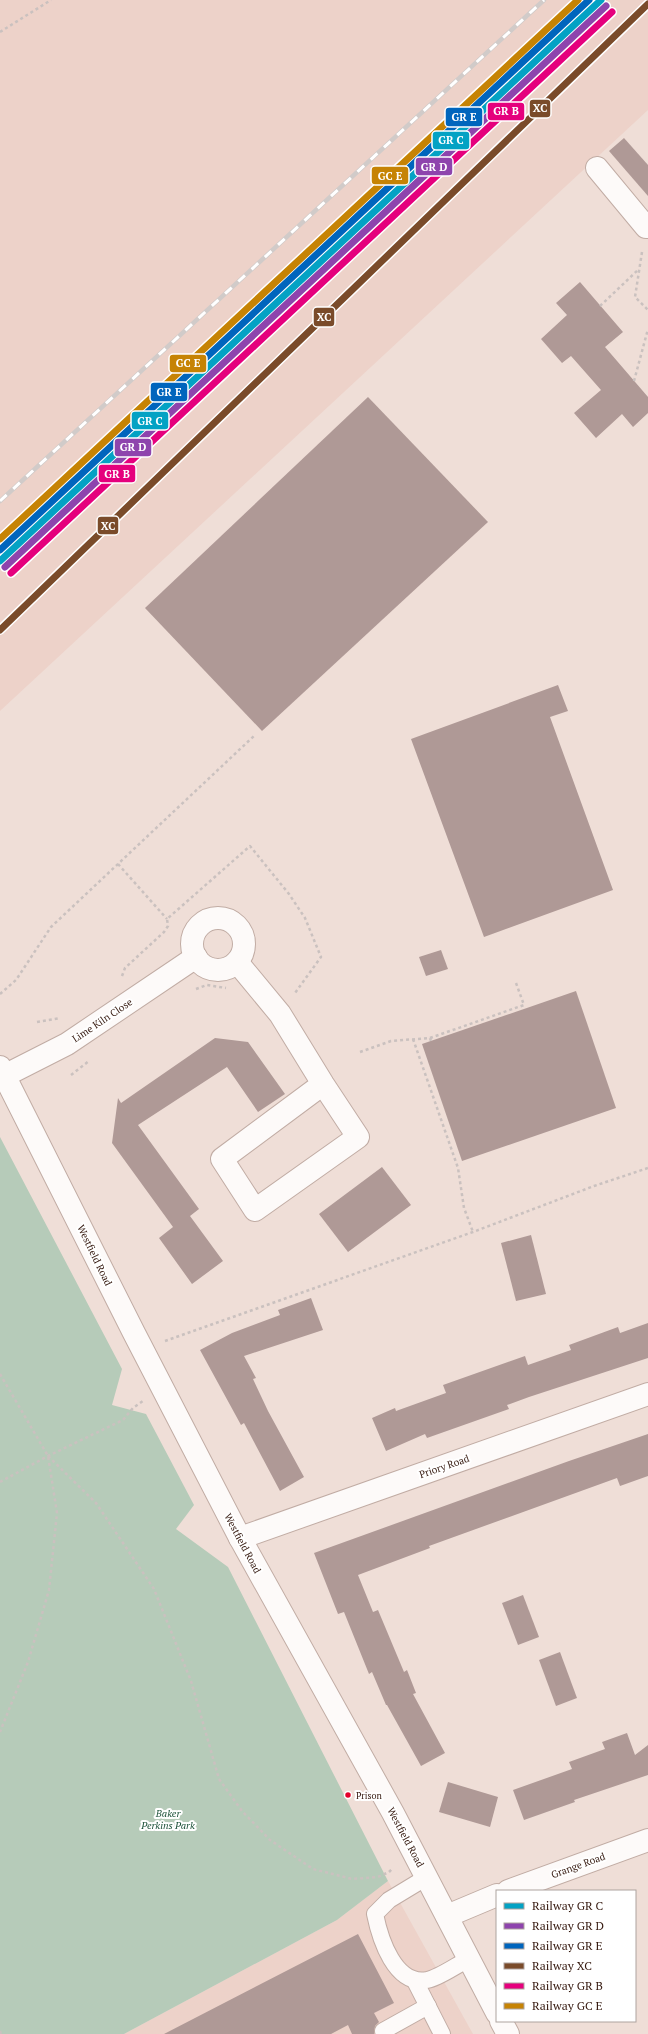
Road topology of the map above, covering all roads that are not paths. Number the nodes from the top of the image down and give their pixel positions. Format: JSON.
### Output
{"nodes":[{"id":1,"x":597,"y":168,"type":"dead end"},
{"id":2,"x":647,"y":227,"type":"edge"},
{"id":3,"x":196,"y":957,"type":"junction"},
{"id":4,"x":236,"y":962,"type":"junction"},
{"id":5,"x":2,"y":1072,"type":"edge"},
{"id":6,"x":323,"y":1084,"type":"junction"},
{"id":7,"x":648,"y":1394,"type":"edge"},
{"id":8,"x":240,"y":1538,"type":"junction"},
{"id":9,"x":648,"y":1840,"type":"edge"},
{"id":10,"x":427,"y":1877,"type":"junction"},
{"id":11,"x":511,"y":1890,"type":"edge"},
{"id":12,"x":496,"y":1895,"type":"edge"},
{"id":13,"x":447,"y":1916,"type":"junction"},
{"id":14,"x":469,"y":1958,"type":"junction"},
{"id":15,"x":415,"y":1981,"type":"junction"},
{"id":16,"x":428,"y":2006,"type":"junction"},
{"id":17,"x":496,"y":2011,"type":"edge"},
{"id":18,"x":502,"y":2022,"type":"edge"},
{"id":19,"x":383,"y":2031,"type":"dead end"},
{"id":20,"x":442,"y":2034,"type":"edge"},
{"id":21,"x":508,"y":2034,"type":"edge"}],
"edges":[{"from":1,"to":2,"type":"street"},
{"from":3,"to":4,"type":"street"},
{"from":3,"to":4,"type":"street"},
{"from":3,"to":5,"type":"street","name":"Lime Kiln Close"},
{"from":4,"to":6,"type":"street"},
{"from":5,"to":8,"type":"street","name":"Westfield Road"},
{"from":6,"to":6,"type":"street"},
{"from":7,"to":8,"type":"street","name":"Priory Road"},
{"from":8,"to":10,"type":"street","name":"Westfield Road"},
{"from":9,"to":11,"type":"street","name":"Grange Road"},
{"from":10,"to":13,"type":"street","name":"Westfield Road"},
{"from":10,"to":15,"type":"lane"},
{"from":12,"to":13,"type":"street"},
{"from":13,"to":14,"type":"street","name":"Westfield Road"},
{"from":14,"to":15,"type":"lane"},
{"from":14,"to":17,"type":"street","name":"Westfield Road"},
{"from":15,"to":16,"type":"lane"},
{"from":16,"to":19,"type":"lane"},
{"from":16,"to":20,"type":"lane"},
{"from":18,"to":21,"type":"street"}]}
